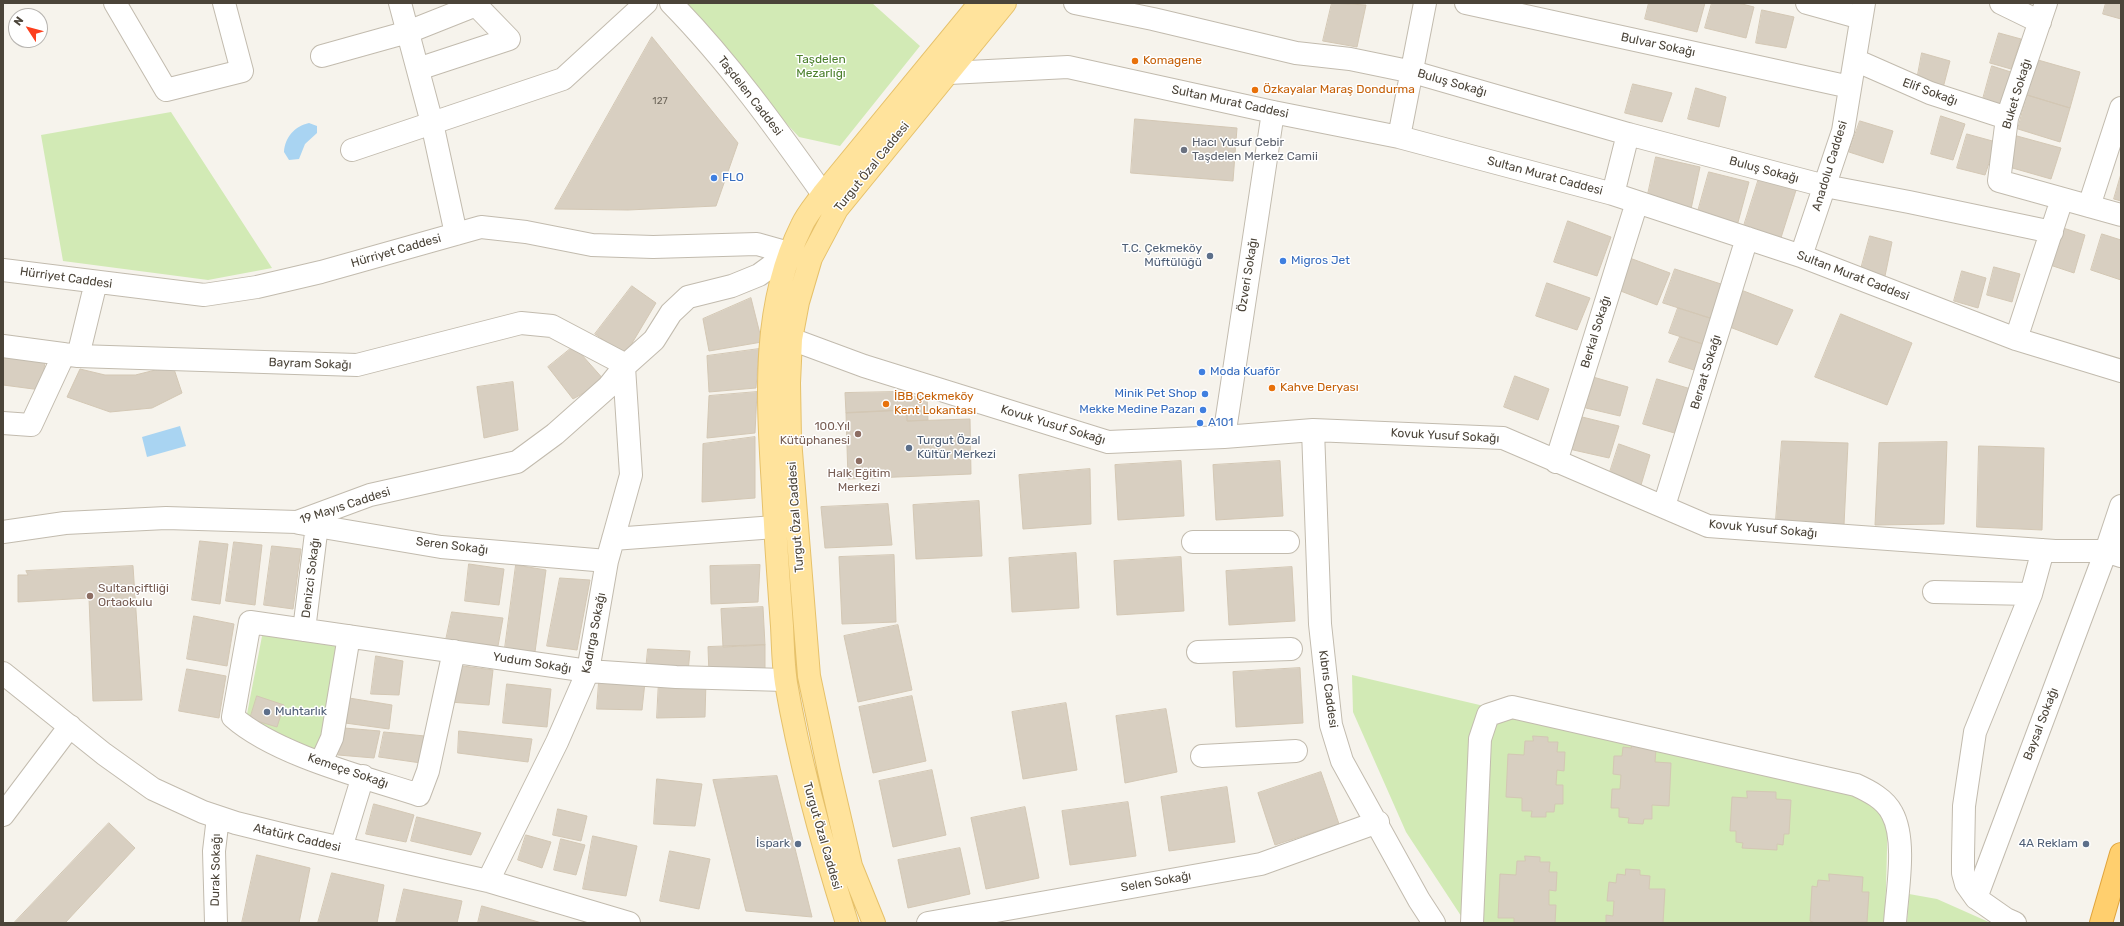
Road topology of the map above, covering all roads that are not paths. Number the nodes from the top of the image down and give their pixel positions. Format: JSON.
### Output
{"nodes":[{"id":1,"x":115,"y":3,"type":"edge"},
{"id":2,"x":224,"y":3,"type":"edge"},
{"id":3,"x":400,"y":3,"type":"edge"},
{"id":4,"x":646,"y":3,"type":"edge"},
{"id":5,"x":671,"y":3,"type":"edge"},
{"id":6,"x":980,"y":3,"type":"edge"},
{"id":7,"x":1005,"y":3,"type":"edge"},
{"id":8,"x":1075,"y":3,"type":"edge"},
{"id":9,"x":1425,"y":3,"type":"edge"},
{"id":10,"x":1466,"y":3,"type":"edge"},
{"id":11,"x":1806,"y":3,"type":"edge"},
{"id":12,"x":2000,"y":3,"type":"edge"},
{"id":13,"x":475,"y":4,"type":"edge"},
{"id":14,"x":1863,"y":10,"type":"edge"},
{"id":15,"x":2043,"y":12,"type":"edge"},
{"id":16,"x":408,"y":32,"type":"junction"},
{"id":17,"x":322,"y":56,"type":"dead end"},
{"id":18,"x":1855,"y":60,"type":"junction"},
{"id":19,"x":418,"y":69,"type":"junction"},
{"id":20,"x":1413,"y":72,"type":"junction"},
{"id":21,"x":949,"y":73,"type":"junction"},
{"id":22,"x":1850,"y":87,"type":"junction"},
{"id":23,"x":2121,"y":108,"type":"edge"},
{"id":24,"x":1273,"y":112,"type":"junction"},
{"id":25,"x":2007,"y":118,"type":"junction"},
{"id":26,"x":432,"y":123,"type":"junction"},
{"id":27,"x":1628,"y":134,"type":"junction"},
{"id":28,"x":1398,"y":137,"type":"junction"},
{"id":29,"x":352,"y":150,"type":"dead end"},
{"id":30,"x":1825,"y":186,"type":"junction"},
{"id":31,"x":1613,"y":194,"type":"junction"},
{"id":32,"x":2062,"y":198,"type":"junction"},
{"id":33,"x":830,"y":202,"type":"junction"},
{"id":34,"x":1637,"y":202,"type":"junction"},
{"id":35,"x":2089,"y":206,"type":"junction"},
{"id":36,"x":2121,"y":215,"type":"edge"},
{"id":37,"x":2052,"y":232,"type":"junction"},
{"id":38,"x":456,"y":234,"type":"junction"},
{"id":39,"x":1747,"y":238,"type":"junction"},
{"id":40,"x":789,"y":253,"type":"junction"},
{"id":41,"x":1801,"y":256,"type":"junction"},
{"id":42,"x":811,"y":258,"type":"junction"},
{"id":43,"x":3,"y":270,"type":"edge"},
{"id":44,"x":96,"y":282,"type":"junction"},
{"id":45,"x":791,"y":339,"type":"junction"},
{"id":46,"x":2016,"y":339,"type":"junction"},
{"id":47,"x":3,"y":346,"type":"edge"},
{"id":48,"x":71,"y":355,"type":"junction"},
{"id":49,"x":625,"y":366,"type":"junction"},
{"id":50,"x":2121,"y":371,"type":"edge"},
{"id":51,"x":3,"y":423,"type":"edge"},
{"id":52,"x":1313,"y":430,"type":"junction"},
{"id":53,"x":1224,"y":437,"type":"junction"},
{"id":54,"x":1556,"y":462,"type":"junction"},
{"id":55,"x":1664,"y":506,"type":"junction"},
{"id":56,"x":2121,"y":506,"type":"edge"},
{"id":57,"x":307,"y":524,"type":"junction"},
{"id":58,"x":797,"y":525,"type":"junction"},
{"id":59,"x":775,"y":527,"type":"junction"},
{"id":60,"x":3,"y":532,"type":"edge"},
{"id":61,"x":613,"y":538,"type":"junction"},
{"id":62,"x":1193,"y":542,"type":"dead end"},
{"id":63,"x":1288,"y":542,"type":"dead end"},
{"id":64,"x":2043,"y":550,"type":"junction"},
{"id":65,"x":2114,"y":554,"type":"edge"},
{"id":66,"x":608,"y":561,"type":"junction"},
{"id":67,"x":1934,"y":592,"type":"dead end"},
{"id":68,"x":2031,"y":594,"type":"junction"},
{"id":69,"x":250,"y":622,"type":"joint"},
{"id":70,"x":304,"y":630,"type":"junction"},
{"id":71,"x":349,"y":636,"type":"junction"},
{"id":72,"x":1291,"y":649,"type":"dead end"},
{"id":73,"x":454,"y":651,"type":"junction"},
{"id":74,"x":1198,"y":652,"type":"dead end"},
{"id":75,"x":588,"y":671,"type":"junction"},
{"id":76,"x":3,"y":673,"type":"edge"},
{"id":77,"x":785,"y":680,"type":"junction"},
{"id":78,"x":70,"y":726,"type":"junction"},
{"id":79,"x":1296,"y":752,"type":"dead end"},
{"id":80,"x":1202,"y":756,"type":"dead end"},
{"id":81,"x":320,"y":762,"type":"junction"},
{"id":82,"x":363,"y":776,"type":"junction"},
{"id":83,"x":3,"y":815,"type":"edge"},
{"id":84,"x":218,"y":817,"type":"junction"},
{"id":85,"x":1378,"y":822,"type":"junction"},
{"id":86,"x":341,"y":848,"type":"junction"},
{"id":87,"x":2121,"y":854,"type":"edge"},
{"id":88,"x":488,"y":881,"type":"junction"},
{"id":89,"x":1976,"y":898,"type":"junction"},
{"id":90,"x":216,"y":923,"type":"edge"},
{"id":91,"x":629,"y":923,"type":"edge"},
{"id":92,"x":847,"y":923,"type":"edge"},
{"id":93,"x":874,"y":923,"type":"edge"},
{"id":94,"x":928,"y":923,"type":"edge"},
{"id":95,"x":1434,"y":923,"type":"edge"},
{"id":96,"x":1472,"y":923,"type":"edge"},
{"id":97,"x":1895,"y":923,"type":"edge"},
{"id":98,"x":2015,"y":923,"type":"edge"},
{"id":99,"x":2101,"y":923,"type":"edge"}],
"edges":[{"from":1,"to":2,"type":"street"},
{"from":3,"to":16,"type":"street"},
{"from":4,"to":26,"type":"street"},
{"from":5,"to":33,"type":"street","name":"Taşdelen Caddesi"},
{"from":6,"to":33,"type":"main road","name":"Turgut Özal Caddesi"},
{"from":7,"to":21,"type":"main road","name":"Turgut Özal Caddesi"},
{"from":8,"to":20,"type":"street","name":"Buluş Sokağı"},
{"from":9,"to":20,"type":"street"},
{"from":10,"to":22,"type":"street","name":"Bulvar Sokağı"},
{"from":11,"to":14,"type":"street"},
{"from":12,"to":15,"type":"street"},
{"from":13,"to":16,"type":"street"},
{"from":13,"to":19,"type":"street"},
{"from":14,"to":18,"type":"street","name":"Anadolu Caddesi"},
{"from":15,"to":25,"type":"street","name":"Buket Sokağı"},
{"from":16,"to":17,"type":"street"},
{"from":16,"to":19,"type":"street"},
{"from":18,"to":22,"type":"street","name":"Anadolu Caddesi"},
{"from":18,"to":25,"type":"street","name":"Elif Sokağı"},
{"from":19,"to":26,"type":"street"},
{"from":20,"to":27,"type":"street","name":"Buluş Sokağı"},
{"from":20,"to":28,"type":"street"},
{"from":21,"to":24,"type":"street","name":"Sultan Murat Caddesi"},
{"from":21,"to":33,"type":"main road","name":"Turgut Özal Caddesi"},
{"from":22,"to":30,"type":"street","name":"Anadolu Caddesi"},
{"from":23,"to":35,"type":"street"},
{"from":24,"to":28,"type":"street","name":"Sultan Murat Caddesi"},
{"from":24,"to":53,"type":"street","name":"Özveri Sokağı"},
{"from":25,"to":32,"type":"street","name":"Buket Sokağı"},
{"from":26,"to":29,"type":"street"},
{"from":26,"to":38,"type":"street"},
{"from":27,"to":30,"type":"street","name":"Buluş Sokağı"},
{"from":27,"to":31,"type":"street"},
{"from":28,"to":31,"type":"street","name":"Sultan Murat Caddesi"},
{"from":30,"to":37,"type":"street","name":"Buluş Sokağı"},
{"from":30,"to":41,"type":"street","name":"Anadolu Caddesi"},
{"from":31,"to":34,"type":"street","name":"Sultan Murat Caddesi"},
{"from":32,"to":35,"type":"street","name":"Buket Sokağı"},
{"from":32,"to":37,"type":"street"},
{"from":33,"to":40,"type":"main road","name":"Turgut Özal Caddesi"},
{"from":33,"to":42,"type":"main road","name":"Turgut Özal Caddesi"},
{"from":34,"to":39,"type":"street","name":"Sultan Murat Caddesi"},
{"from":34,"to":54,"type":"street","name":"Berkal Sokağı"},
{"from":35,"to":36,"type":"street","name":"Buket Sokağı"},
{"from":37,"to":46,"type":"street"},
{"from":38,"to":40,"type":"street","name":"Hürriyet Caddesi"},
{"from":38,"to":44,"type":"street","name":"Hürriyet Caddesi"},
{"from":39,"to":41,"type":"street","name":"Sultan Murat Caddesi"},
{"from":39,"to":55,"type":"street","name":"Beraat Sokağı"},
{"from":40,"to":42,"type":"main road"},
{"from":40,"to":49,"type":"street","name":"19 Mayıs Caddesi"},
{"from":40,"to":59,"type":"main road","name":"Turgut Özal Caddesi"},
{"from":41,"to":46,"type":"street","name":"Sultan Murat Caddesi"},
{"from":42,"to":45,"type":"main road","name":"Turgut Özal Caddesi"},
{"from":43,"to":44,"type":"street","name":"Hürriyet Caddesi"},
{"from":44,"to":48,"type":"street"},
{"from":45,"to":53,"type":"street","name":"Kovuk Yusuf Sokağı"},
{"from":45,"to":58,"type":"main road","name":"Turgut Özal Caddesi"},
{"from":46,"to":50,"type":"street","name":"Sultan Murat Caddesi"},
{"from":47,"to":48,"type":"street","name":"Bayram Sokağı"},
{"from":48,"to":49,"type":"street","name":"Bayram Sokağı"},
{"from":48,"to":51,"type":"street"},
{"from":49,"to":57,"type":"street","name":"19 Mayıs Caddesi"},
{"from":49,"to":61,"type":"street","name":"Kadırga Sokağı"},
{"from":52,"to":53,"type":"street","name":"Kovuk Yusuf Sokağı"},
{"from":52,"to":54,"type":"street","name":"Kovuk Yusuf Sokağı"},
{"from":52,"to":85,"type":"street","name":"Kıbrıs Caddesi"},
{"from":54,"to":55,"type":"street","name":"Kovuk Yusuf Sokağı"},
{"from":55,"to":64,"type":"street","name":"Kovuk Yusuf Sokağı"},
{"from":56,"to":65,"type":"street","name":"Baysal Sokağı"},
{"from":57,"to":60,"type":"street","name":"19 Mayıs Caddesi"},
{"from":57,"to":66,"type":"street","name":"Seren Sokağı"},
{"from":57,"to":70,"type":"street","name":"Denizci Sokağı"},
{"from":58,"to":59,"type":"main road"},
{"from":58,"to":93,"type":"main road","name":"Turgut Özal Caddesi"},
{"from":59,"to":61,"type":"street"},
{"from":59,"to":77,"type":"main road","name":"Turgut Özal Caddesi"},
{"from":61,"to":66,"type":"street","name":"Kadırga Sokağı"},
{"from":62,"to":63,"type":"street"},
{"from":64,"to":65,"type":"street","name":"Kovuk Yusuf Sokağı"},
{"from":64,"to":68,"type":"street"},
{"from":65,"to":89,"type":"street","name":"Baysal Sokağı"},
{"from":66,"to":75,"type":"street","name":"Kadırga Sokağı"},
{"from":67,"to":68,"type":"street"},
{"from":68,"to":89,"type":"street"},
{"from":69,"to":70,"type":"street","name":"Yudum Sokağı"},
{"from":69,"to":81,"type":"street","name":"Kemeçe Sokağı"},
{"from":70,"to":71,"type":"street","name":"Yudum Sokağı"},
{"from":71,"to":73,"type":"street","name":"Yudum Sokağı"},
{"from":71,"to":81,"type":"street"},
{"from":72,"to":74,"type":"street"},
{"from":73,"to":75,"type":"street","name":"Yudum Sokağı"},
{"from":73,"to":82,"type":"street","name":"Kemeçe Sokağı"},
{"from":75,"to":77,"type":"street","name":"Yudum Sokağı"},
{"from":75,"to":88,"type":"street","name":"Kadırga Sokağı"},
{"from":76,"to":78,"type":"street","name":"Atatürk Caddesi"},
{"from":77,"to":92,"type":"main road","name":"Turgut Özal Caddesi"},
{"from":78,"to":83,"type":"street"},
{"from":78,"to":84,"type":"street","name":"Atatürk Caddesi"},
{"from":79,"to":80,"type":"street"},
{"from":81,"to":82,"type":"street","name":"Kemeçe Sokağı"},
{"from":82,"to":86,"type":"street"},
{"from":84,"to":86,"type":"street","name":"Atatürk Caddesi"},
{"from":84,"to":90,"type":"street","name":"Durak Sokağı"},
{"from":85,"to":94,"type":"street","name":"Selen Sokağı"},
{"from":85,"to":95,"type":"street","name":"Kıbrıs Caddesi"},
{"from":86,"to":88,"type":"street","name":"Atatürk Caddesi"},
{"from":87,"to":99,"type":"highway"},
{"from":88,"to":91,"type":"street","name":"Atatürk Caddesi"},
{"from":89,"to":98,"type":"street"},
{"from":96,"to":97,"type":"street"}]}
